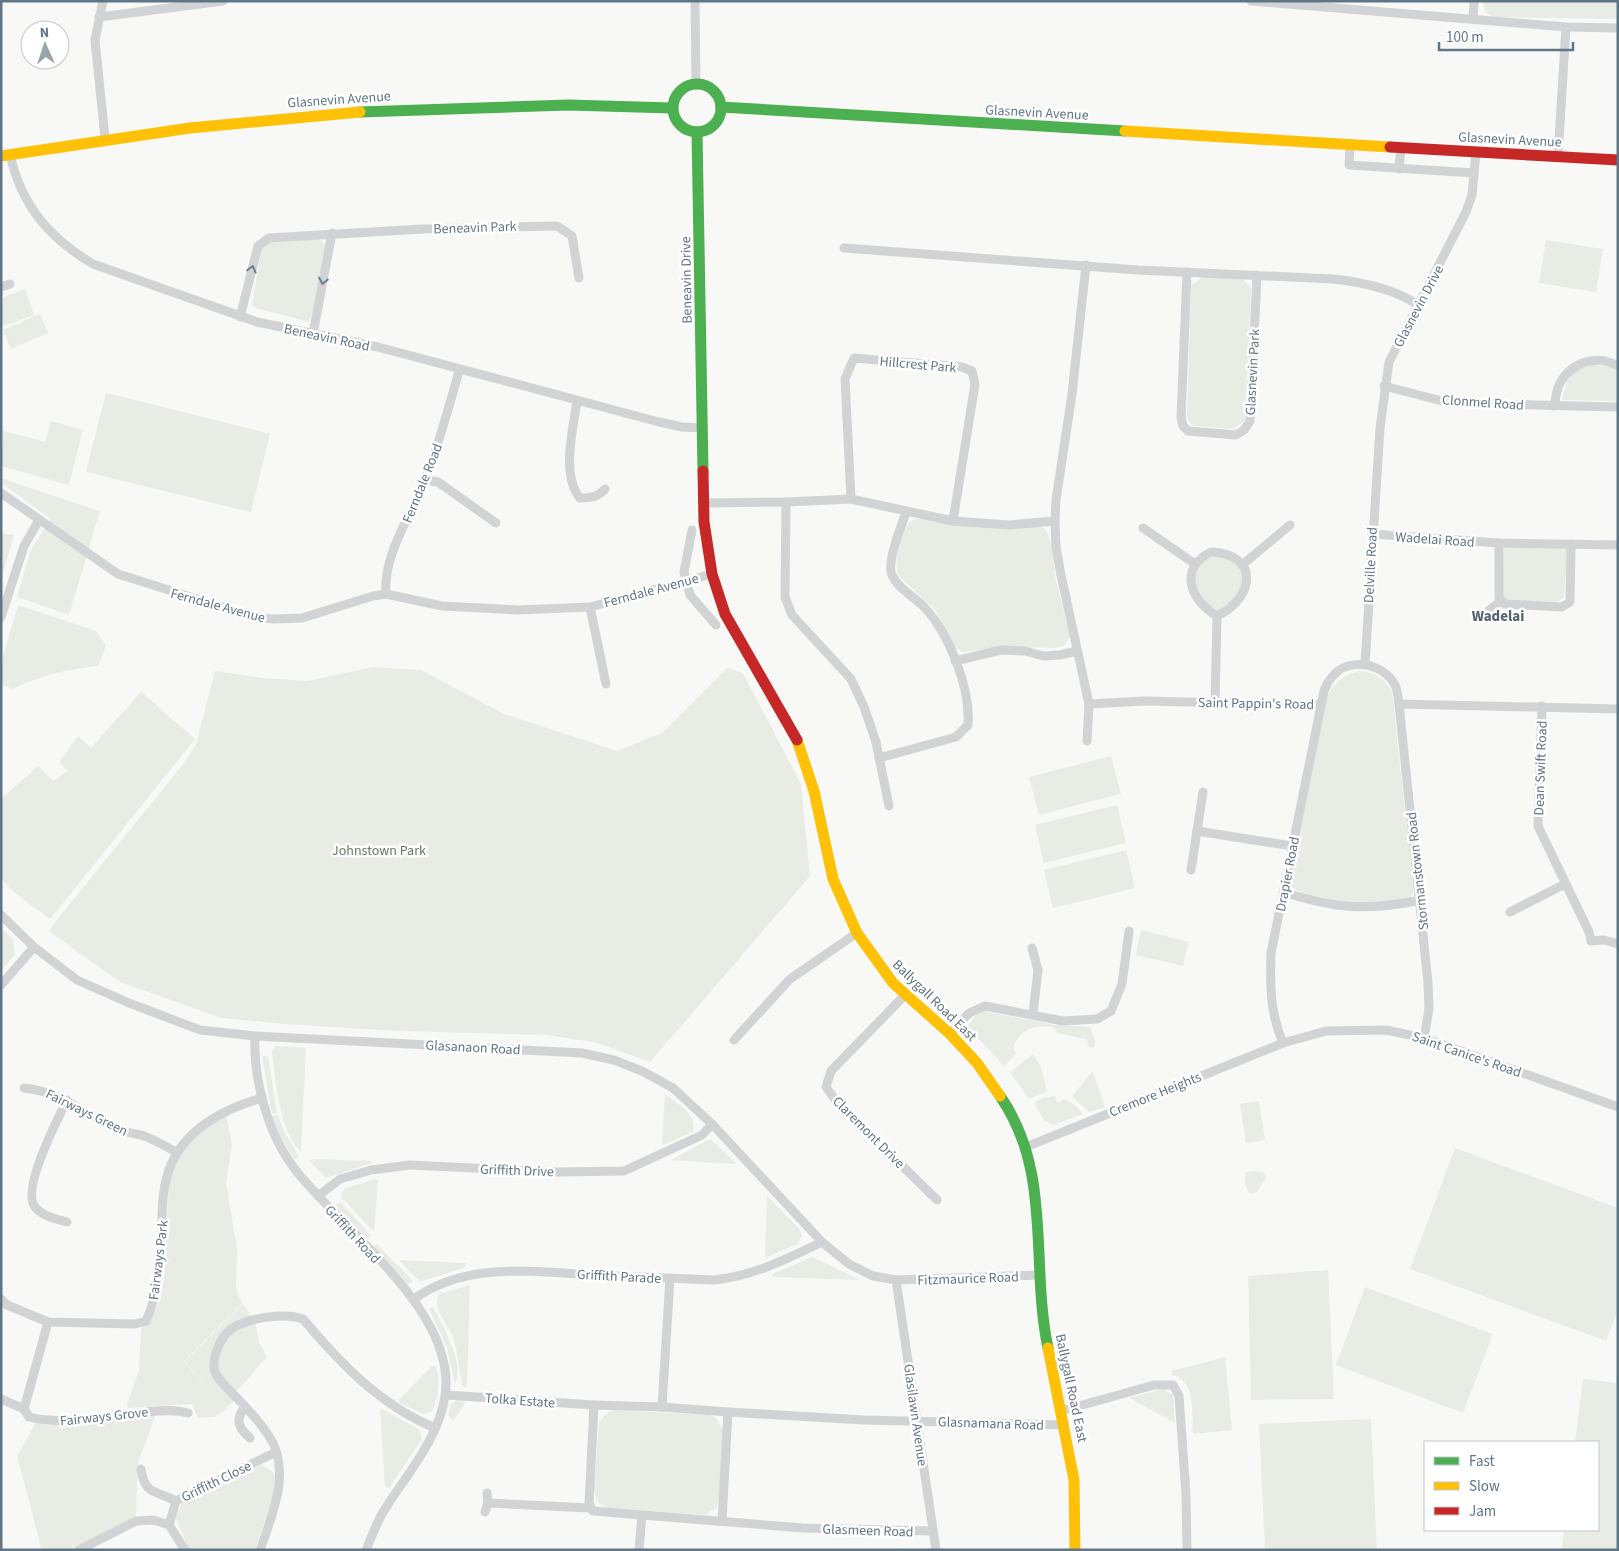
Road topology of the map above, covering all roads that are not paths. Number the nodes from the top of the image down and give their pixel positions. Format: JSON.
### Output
{"nodes":[{"id":1,"x":103,"y":1,"type":"edge"},
{"id":2,"x":223,"y":1,"type":"edge"},
{"id":3,"x":695,"y":1,"type":"edge"},
{"id":4,"x":1251,"y":1,"type":"edge"},
{"id":5,"x":1474,"y":1,"type":"edge"},
{"id":6,"x":99,"y":17,"type":"junction"},
{"id":7,"x":1473,"y":18,"type":"junction"},
{"id":8,"x":1566,"y":27,"type":"junction"},
{"id":9,"x":1618,"y":28,"type":"edge"},
{"id":10,"x":696,"y":83,"type":"junction"},
{"id":11,"x":721,"y":107,"type":"junction"},
{"id":12,"x":672,"y":108,"type":"junction"},
{"id":13,"x":697,"y":132,"type":"junction"},
{"id":14,"x":105,"y":138,"type":"junction"},
{"id":15,"x":1350,"y":145,"type":"junction"},
{"id":16,"x":1401,"y":148,"type":"junction"},
{"id":17,"x":1476,"y":152,"type":"junction"},
{"id":18,"x":6,"y":155,"type":"edge"},
{"id":19,"x":1558,"y":156,"type":"junction"},
{"id":20,"x":1618,"y":160,"type":"edge"},
{"id":21,"x":1399,"y":168,"type":"junction"},
{"id":22,"x":1474,"y":173,"type":"junction"},
{"id":23,"x":332,"y":233,"type":"junction"},
{"id":24,"x":844,"y":248,"type":"dead end"},
{"id":25,"x":1086,"y":266,"type":"junction"},
{"id":26,"x":1187,"y":272,"type":"junction"},
{"id":27,"x":1257,"y":275,"type":"junction"},
{"id":28,"x":579,"y":278,"type":"dead end"},
{"id":29,"x":1417,"y":304,"type":"junction"},
{"id":30,"x":240,"y":316,"type":"junction"},
{"id":31,"x":313,"y":334,"type":"junction"},
{"id":32,"x":1618,"y":366,"type":"edge"},
{"id":33,"x":459,"y":370,"type":"junction"},
{"id":34,"x":1384,"y":386,"type":"junction"},
{"id":35,"x":577,"y":402,"type":"junction"},
{"id":36,"x":1554,"y":406,"type":"junction"},
{"id":37,"x":1618,"y":407,"type":"edge"},
{"id":38,"x":703,"y":428,"type":"junction"},
{"id":39,"x":1378,"y":466,"type":"joint"},
{"id":40,"x":425,"y":480,"type":"junction"},
{"id":41,"x":605,"y":489,"type":"dead end"},
{"id":42,"x":1,"y":493,"type":"edge"},
{"id":43,"x":851,"y":499,"type":"junction"},
{"id":44,"x":786,"y":502,"type":"junction"},
{"id":45,"x":704,"y":503,"type":"junction"},
{"id":46,"x":906,"y":512,"type":"junction"},
{"id":47,"x":40,"y":520,"type":"junction"},
{"id":48,"x":953,"y":521,"type":"junction"},
{"id":49,"x":1055,"y":521,"type":"junction"},
{"id":50,"x":496,"y":523,"type":"dead end"},
{"id":51,"x":1290,"y":525,"type":"dead end"},
{"id":52,"x":1143,"y":528,"type":"dead end"},
{"id":53,"x":692,"y":530,"type":"dead end"},
{"id":54,"x":1372,"y":534,"type":"junction"},
{"id":55,"x":1499,"y":544,"type":"junction"},
{"id":56,"x":1571,"y":544,"type":"junction"},
{"id":57,"x":1618,"y":545,"type":"edge"},
{"id":58,"x":1195,"y":564,"type":"junction"},
{"id":59,"x":1242,"y":565,"type":"junction"},
{"id":60,"x":712,"y":574,"type":"junction"},
{"id":61,"x":687,"y":581,"type":"junction"},
{"id":62,"x":386,"y":594,"type":"junction"},
{"id":63,"x":1501,"y":601,"type":"junction"},
{"id":64,"x":590,"y":607,"type":"junction"},
{"id":65,"x":1217,"y":616,"type":"junction"},
{"id":66,"x":1,"y":617,"type":"edge"},
{"id":67,"x":1479,"y":618,"type":"dead end"},
{"id":68,"x":716,"y":625,"type":"dead end"},
{"id":69,"x":1077,"y":651,"type":"junction"},
{"id":70,"x":955,"y":662,"type":"junction"},
{"id":71,"x":1365,"y":664,"type":"junction"},
{"id":72,"x":606,"y":684,"type":"dead end"},
{"id":73,"x":1215,"y":703,"type":"junction"},
{"id":74,"x":1089,"y":704,"type":"junction"},
{"id":75,"x":1400,"y":704,"type":"junction"},
{"id":76,"x":1321,"y":705,"type":"junction"},
{"id":77,"x":1542,"y":706,"type":"junction"},
{"id":78,"x":1618,"y":709,"type":"edge"},
{"id":79,"x":1088,"y":741,"type":"dead end"},
{"id":80,"x":879,"y":758,"type":"junction"},
{"id":81,"x":1203,"y":792,"type":"dead end"},
{"id":82,"x":889,"y":806,"type":"dead end"},
{"id":83,"x":1197,"y":832,"type":"junction"},
{"id":84,"x":1292,"y":846,"type":"junction"},
{"id":85,"x":1191,"y":870,"type":"dead end"},
{"id":86,"x":1566,"y":884,"type":"junction"},
{"id":87,"x":1284,"y":892,"type":"junction"},
{"id":88,"x":1421,"y":900,"type":"junction"},
{"id":89,"x":1510,"y":912,"type":"dead end"},
{"id":90,"x":1,"y":915,"type":"edge"},
{"id":91,"x":1129,"y":931,"type":"dead end"},
{"id":92,"x":857,"y":933,"type":"junction"},
{"id":93,"x":1618,"y":944,"type":"edge"},
{"id":94,"x":34,"y":948,"type":"junction"},
{"id":95,"x":1032,"y":948,"type":"dead end"},
{"id":96,"x":1,"y":985,"type":"edge"},
{"id":97,"x":905,"y":995,"type":"junction"},
{"id":98,"x":1032,"y":1014,"type":"junction"},
{"id":99,"x":950,"y":1034,"type":"junction"},
{"id":100,"x":255,"y":1036,"type":"junction"},
{"id":101,"x":1424,"y":1038,"type":"junction"},
{"id":102,"x":734,"y":1040,"type":"dead end"},
{"id":103,"x":1283,"y":1042,"type":"junction"},
{"id":104,"x":24,"y":1088,"type":"dead end"},
{"id":105,"x":262,"y":1098,"type":"junction"},
{"id":106,"x":67,"y":1100,"type":"junction"},
{"id":107,"x":1618,"y":1107,"type":"edge"},
{"id":108,"x":712,"y":1124,"type":"junction"},
{"id":109,"x":1026,"y":1147,"type":"junction"},
{"id":110,"x":176,"y":1152,"type":"junction"},
{"id":111,"x":318,"y":1196,"type":"junction"},
{"id":112,"x":937,"y":1200,"type":"dead end"},
{"id":113,"x":67,"y":1222,"type":"dead end"},
{"id":114,"x":822,"y":1242,"type":"junction"},
{"id":115,"x":1041,"y":1276,"type":"junction"},
{"id":116,"x":670,"y":1278,"type":"junction"},
{"id":117,"x":896,"y":1280,"type":"junction"},
{"id":118,"x":1,"y":1299,"type":"edge"},
{"id":119,"x":414,"y":1299,"type":"junction"},
{"id":120,"x":48,"y":1322,"type":"junction"},
{"id":121,"x":446,"y":1395,"type":"junction"},
{"id":122,"x":1,"y":1399,"type":"edge"},
{"id":123,"x":594,"y":1405,"type":"junction"},
{"id":124,"x":245,"y":1406,"type":"junction"},
{"id":125,"x":662,"y":1407,"type":"junction"},
{"id":126,"x":24,"y":1409,"type":"junction"},
{"id":127,"x":1061,"y":1411,"type":"junction"},
{"id":128,"x":728,"y":1412,"type":"junction"},
{"id":129,"x":188,"y":1413,"type":"dead end"},
{"id":130,"x":828,"y":1417,"type":"joint"},
{"id":131,"x":915,"y":1421,"type":"junction"},
{"id":132,"x":1064,"y":1425,"type":"junction"},
{"id":133,"x":435,"y":1428,"type":"junction"},
{"id":134,"x":250,"y":1438,"type":"dead end"},
{"id":135,"x":276,"y":1452,"type":"junction"},
{"id":136,"x":141,"y":1469,"type":"dead end"},
{"id":137,"x":487,"y":1493,"type":"dead end"},
{"id":138,"x":176,"y":1501,"type":"junction"},
{"id":139,"x":590,"y":1508,"type":"junction"},
{"id":140,"x":642,"y":1515,"type":"junction"},
{"id":141,"x":722,"y":1521,"type":"junction"},
{"id":142,"x":169,"y":1524,"type":"junction"},
{"id":143,"x":933,"y":1531,"type":"junction"},
{"id":144,"x":79,"y":1550,"type":"edge"},
{"id":145,"x":185,"y":1550,"type":"edge"},
{"id":146,"x":260,"y":1550,"type":"edge"},
{"id":147,"x":366,"y":1550,"type":"edge"},
{"id":148,"x":639,"y":1550,"type":"edge"},
{"id":149,"x":936,"y":1550,"type":"edge"},
{"id":150,"x":1075,"y":1550,"type":"edge"},
{"id":151,"x":1187,"y":1550,"type":"edge"}],
"edges":[{"from":1,"to":6,"type":"street"},
{"from":2,"to":6,"type":"street"},
{"from":3,"to":10,"type":"street"},
{"from":4,"to":7,"type":"street"},
{"from":5,"to":7,"type":"street"},
{"from":6,"to":14,"type":"street"},
{"from":7,"to":8,"type":"street"},
{"from":8,"to":9,"type":"street"},
{"from":8,"to":19,"type":"street"},
{"from":10,"to":11,"type":"main road"},
{"from":10,"to":12,"type":"main road"},
{"from":11,"to":13,"type":"main road"},
{"from":11,"to":15,"type":"main road","name":"Glasnevin Avenue"},
{"from":12,"to":13,"type":"main road"},
{"from":12,"to":14,"type":"main road","name":"Glasnevin Avenue"},
{"from":13,"to":38,"type":"main road","name":"Beneavin Drive"},
{"from":14,"to":18,"type":"main road","name":"Glasnevin Avenue"},
{"from":15,"to":16,"type":"main road","name":"Glasnevin Avenue"},
{"from":15,"to":21,"type":"street"},
{"from":16,"to":17,"type":"main road","name":"Glasnevin Avenue"},
{"from":16,"to":21,"type":"street"},
{"from":17,"to":19,"type":"main road","name":"Glasnevin Avenue"},
{"from":17,"to":22,"type":"street","name":"Glasnevin Drive"},
{"from":18,"to":30,"type":"street","name":"Beneavin Road"},
{"from":19,"to":20,"type":"main road","name":"Glasnevin Avenue"},
{"from":21,"to":22,"type":"street"},
{"from":22,"to":29,"type":"street","name":"Glasnevin Drive"},
{"from":23,"to":28,"type":"street","name":"Beneavin Park"},
{"from":30,"to":23,"type":"street","name":"Beneavin Park","one_way":true},
{"from":23,"to":31,"type":"street","one_way":true},
{"from":24,"to":25,"type":"street"},
{"from":25,"to":26,"type":"street"},
{"from":25,"to":49,"type":"street"},
{"from":26,"to":27,"type":"street"},
{"from":26,"to":27,"type":"street","name":"Glasnevin Park"},
{"from":27,"to":29,"type":"street"},
{"from":29,"to":34,"type":"street","name":"Glasnevin Drive"},
{"from":30,"to":31,"type":"street","name":"Beneavin Road"},
{"from":31,"to":33,"type":"street","name":"Beneavin Road"},
{"from":32,"to":36,"type":"street"},
{"from":33,"to":35,"type":"street","name":"Beneavin Road"},
{"from":33,"to":40,"type":"street","name":"Ferndale Road"},
{"from":34,"to":36,"type":"street","name":"Clonmel Road"},
{"from":34,"to":39,"type":"street","name":"Glasnevin Drive"},
{"from":35,"to":38,"type":"street","name":"Beneavin Road"},
{"from":35,"to":41,"type":"street"},
{"from":36,"to":37,"type":"street","name":"Clonmel Road"},
{"from":38,"to":45,"type":"main road","name":"Ballygall Road East"},
{"from":39,"to":54,"type":"street","name":"Delville Road"},
{"from":40,"to":50,"type":"street"},
{"from":40,"to":62,"type":"street","name":"Ferndale Road"},
{"from":42,"to":47,"type":"street","name":"Ferndale Avenue"},
{"from":43,"to":44,"type":"street"},
{"from":43,"to":46,"type":"street"},
{"from":43,"to":48,"type":"street","name":"Hillcrest Park"},
{"from":44,"to":45,"type":"street"},
{"from":44,"to":80,"type":"street"},
{"from":45,"to":60,"type":"main road","name":"Ballygall Road East"},
{"from":46,"to":48,"type":"street"},
{"from":46,"to":70,"type":"street"},
{"from":47,"to":62,"type":"street","name":"Ferndale Avenue"},
{"from":47,"to":66,"type":"street"},
{"from":48,"to":49,"type":"street"},
{"from":49,"to":69,"type":"street"},
{"from":51,"to":59,"type":"street"},
{"from":52,"to":58,"type":"street"},
{"from":53,"to":61,"type":"street"},
{"from":54,"to":55,"type":"street","name":"Wadelai Road"},
{"from":54,"to":71,"type":"street","name":"Delville Road"},
{"from":55,"to":56,"type":"street","name":"Wadelai Road"},
{"from":55,"to":63,"type":"street"},
{"from":56,"to":57,"type":"street","name":"Wadelai Road"},
{"from":56,"to":63,"type":"street"},
{"from":58,"to":59,"type":"street"},
{"from":58,"to":65,"type":"street"},
{"from":59,"to":65,"type":"street"},
{"from":60,"to":61,"type":"street","name":"Ferndale Avenue"},
{"from":60,"to":92,"type":"main road","name":"Ballygall Road East"},
{"from":61,"to":64,"type":"street","name":"Ferndale Avenue"},
{"from":61,"to":68,"type":"street"},
{"from":62,"to":64,"type":"street","name":"Ferndale Avenue"},
{"from":63,"to":67,"type":"street"},
{"from":64,"to":72,"type":"street","name":"Ferndale Avenue"},
{"from":65,"to":73,"type":"street"},
{"from":69,"to":70,"type":"street"},
{"from":69,"to":74,"type":"street"},
{"from":70,"to":80,"type":"street"},
{"from":71,"to":75,"type":"street"},
{"from":71,"to":76,"type":"street","name":"Saint Pappin's Road"},
{"from":73,"to":74,"type":"street","name":"Saint Pappin's Road"},
{"from":73,"to":76,"type":"street","name":"Saint Pappin's Road"},
{"from":74,"to":79,"type":"street"},
{"from":75,"to":77,"type":"street"},
{"from":75,"to":88,"type":"street","name":"Stormanstown Road"},
{"from":76,"to":84,"type":"street","name":"Drapier Road"},
{"from":77,"to":78,"type":"street"},
{"from":77,"to":86,"type":"street","name":"Dean Swift Road"},
{"from":80,"to":82,"type":"street"},
{"from":81,"to":83,"type":"street"},
{"from":83,"to":84,"type":"street"},
{"from":83,"to":85,"type":"street"},
{"from":84,"to":87,"type":"street","name":"Drapier Road"},
{"from":86,"to":89,"type":"street"},
{"from":86,"to":93,"type":"street","name":"Dean Swift Road"},
{"from":87,"to":88,"type":"street"},
{"from":87,"to":103,"type":"street","name":"Drapier Road"},
{"from":88,"to":101,"type":"street","name":"Stormanstown Road"},
{"from":90,"to":94,"type":"street","name":"Glasanaon Road"},
{"from":91,"to":98,"type":"street"},
{"from":92,"to":97,"type":"main road","name":"Ballygall Road East"},
{"from":92,"to":102,"type":"street"},
{"from":94,"to":96,"type":"street"},
{"from":94,"to":100,"type":"street","name":"Glasanaon Road"},
{"from":95,"to":98,"type":"street"},
{"from":97,"to":99,"type":"main road","name":"Ballygall Road East"},
{"from":97,"to":112,"type":"street","name":"Claremont Drive"},
{"from":98,"to":99,"type":"street"},
{"from":99,"to":109,"type":"main road","name":"Ballygall Road East"},
{"from":100,"to":105,"type":"street","name":"Griffith Road"},
{"from":100,"to":108,"type":"street","name":"Glasanaon Road"},
{"from":101,"to":103,"type":"street","name":"Saint Canice's Road"},
{"from":101,"to":107,"type":"street","name":"Saint Canice's Road"},
{"from":103,"to":109,"type":"street","name":"Cremore Heights"},
{"from":104,"to":106,"type":"street","name":"Fairways Green"},
{"from":105,"to":110,"type":"street","name":"Fairways Park"},
{"from":105,"to":111,"type":"street","name":"Griffith Road"},
{"from":106,"to":110,"type":"street","name":"Fairways Green"},
{"from":106,"to":113,"type":"street"},
{"from":108,"to":111,"type":"street","name":"Griffith Drive"},
{"from":108,"to":114,"type":"street","name":"Glasanaon Road"},
{"from":109,"to":115,"type":"main road","name":"Ballygall Road East"},
{"from":110,"to":120,"type":"street","name":"Fairways Park"},
{"from":111,"to":119,"type":"street","name":"Griffith Road"},
{"from":114,"to":116,"type":"street","name":"Griffith Parade"},
{"from":114,"to":117,"type":"street","name":"Glasanaon Road"},
{"from":115,"to":117,"type":"street","name":"Fitzmaurice Road"},
{"from":115,"to":127,"type":"main road","name":"Ballygall Road East"},
{"from":116,"to":119,"type":"street","name":"Griffith Parade"},
{"from":116,"to":125,"type":"street"},
{"from":117,"to":131,"type":"street","name":"Glasilawn Avenue"},
{"from":118,"to":120,"type":"street","name":"Fairways Park"},
{"from":119,"to":121,"type":"street","name":"Griffith Road"},
{"from":120,"to":126,"type":"street"},
{"from":121,"to":123,"type":"street","name":"Tolka Estate"},
{"from":121,"to":133,"type":"street","name":"Griffith Road"},
{"from":122,"to":126,"type":"street","name":"Fairways Grove"},
{"from":123,"to":125,"type":"street","name":"Tolka Estate"},
{"from":123,"to":139,"type":"street"},
{"from":124,"to":133,"type":"street"},
{"from":124,"to":134,"type":"street","name":"Griffith Close"},
{"from":124,"to":135,"type":"street"},
{"from":125,"to":128,"type":"street","name":"Tolka Estate"},
{"from":126,"to":129,"type":"street","name":"Fairways Grove"},
{"from":127,"to":132,"type":"main road","name":"Ballygall Road East"},
{"from":127,"to":151,"type":"street"},
{"from":128,"to":130,"type":"street","name":"Tolka Estate"},
{"from":128,"to":141,"type":"street"},
{"from":130,"to":131,"type":"street","name":"Glasnamana Road"},
{"from":131,"to":132,"type":"street","name":"Glasnamana Road"},
{"from":131,"to":143,"type":"street","name":"Glasilawn Avenue"},
{"from":132,"to":150,"type":"main road","name":"Ballygall Road East"},
{"from":133,"to":147,"type":"street","name":"Griffith Road"},
{"from":135,"to":138,"type":"street","name":"Griffith Close"},
{"from":135,"to":146,"type":"street"},
{"from":136,"to":138,"type":"street","name":"Griffith Close"},
{"from":137,"to":139,"type":"street"},
{"from":138,"to":142,"type":"street"},
{"from":139,"to":140,"type":"street"},
{"from":140,"to":141,"type":"street"},
{"from":140,"to":148,"type":"street"},
{"from":141,"to":143,"type":"street","name":"Glasmeen Road"},
{"from":142,"to":144,"type":"street"},
{"from":142,"to":145,"type":"street"},
{"from":143,"to":149,"type":"street","name":"Glasilawn Avenue"}]}
